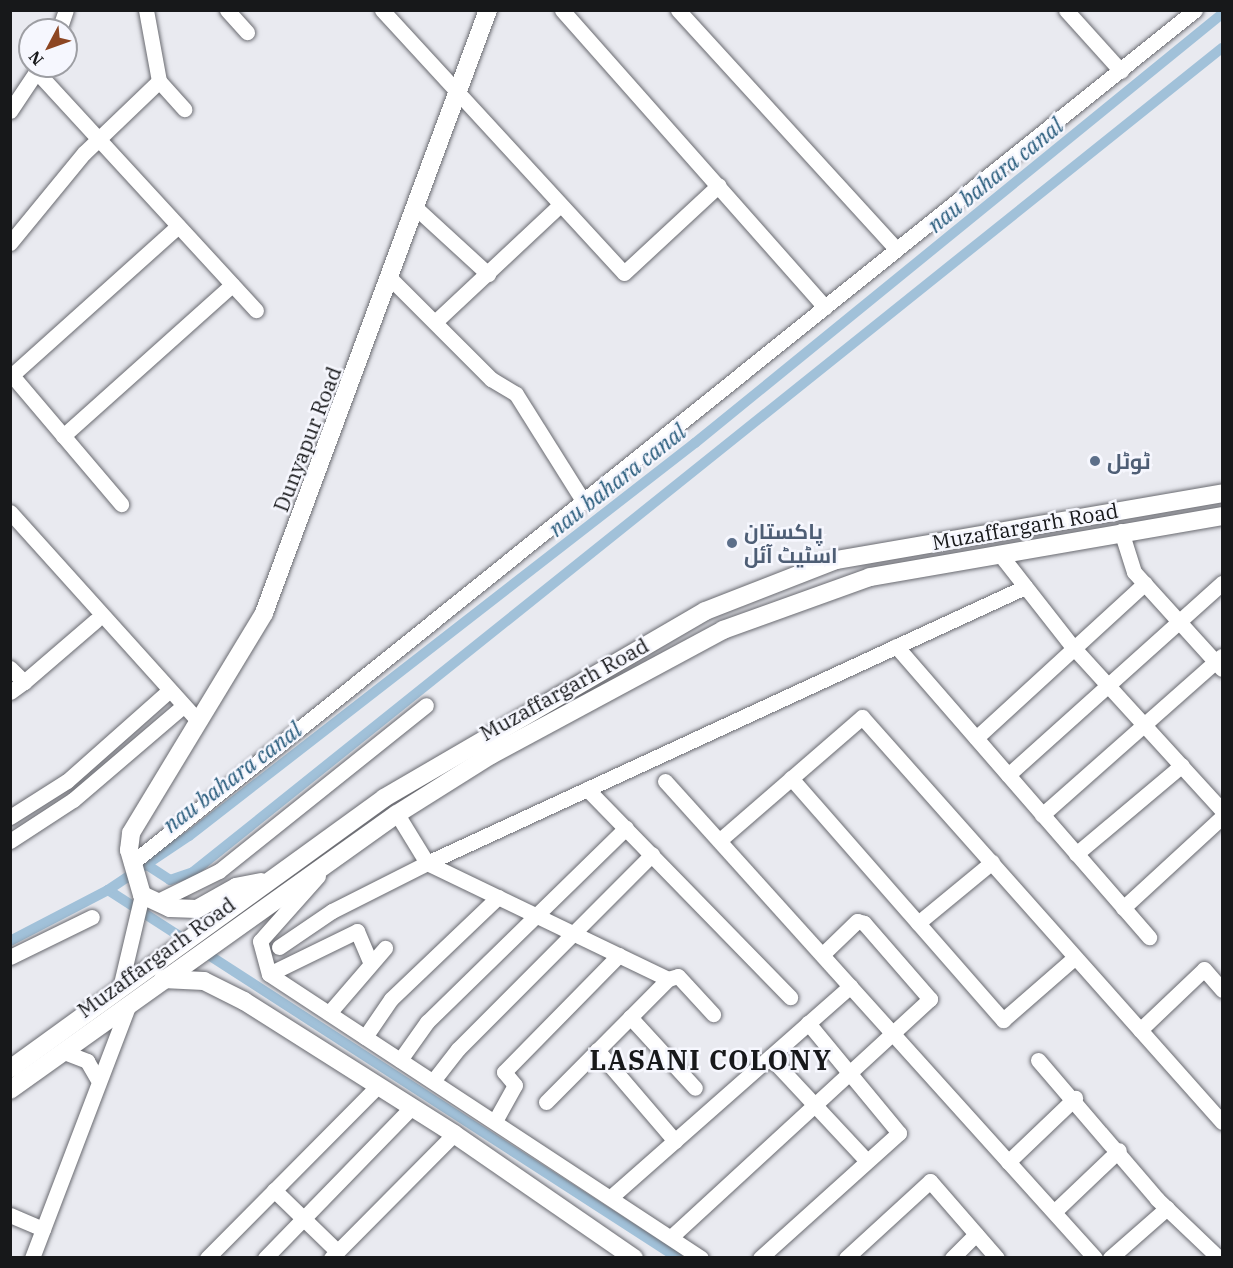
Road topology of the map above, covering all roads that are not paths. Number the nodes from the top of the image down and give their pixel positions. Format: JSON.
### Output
{"nodes":[{"id":1,"x":146,"y":10,"type":"edge"},
{"id":2,"x":228,"y":10,"type":"edge"},
{"id":3,"x":382,"y":10,"type":"edge"},
{"id":4,"x":488,"y":10,"type":"edge"},
{"id":5,"x":562,"y":10,"type":"edge"},
{"id":6,"x":678,"y":10,"type":"edge"},
{"id":7,"x":1066,"y":10,"type":"edge"},
{"id":8,"x":1195,"y":10,"type":"edge"},
{"id":9,"x":247,"y":32,"type":"dead end"},
{"id":10,"x":1121,"y":71,"type":"junction"},
{"id":11,"x":31,"y":78,"type":"edge"},
{"id":12,"x":47,"y":78,"type":"edge"},
{"id":13,"x":159,"y":81,"type":"junction"},
{"id":14,"x":457,"y":95,"type":"junction"},
{"id":15,"x":184,"y":109,"type":"dead end"},
{"id":16,"x":10,"y":111,"type":"edge"},
{"id":17,"x":98,"y":138,"type":"junction"},
{"id":18,"x":719,"y":185,"type":"junction"},
{"id":19,"x":559,"y":206,"type":"junction"},
{"id":20,"x":416,"y":208,"type":"junction"},
{"id":21,"x":178,"y":226,"type":"junction"},
{"id":22,"x":10,"y":243,"type":"edge"},
{"id":23,"x":896,"y":249,"type":"junction"},
{"id":24,"x":488,"y":274,"type":"junction"},
{"id":25,"x":390,"y":278,"type":"junction"},
{"id":26,"x":232,"y":285,"type":"junction"},
{"id":27,"x":825,"y":307,"type":"junction"},
{"id":28,"x":256,"y":310,"type":"dead end"},
{"id":29,"x":435,"y":321,"type":"junction"},
{"id":30,"x":11,"y":374,"type":"edge"},
{"id":31,"x":63,"y":436,"type":"junction"},
{"id":32,"x":1222,"y":493,"type":"edge"},
{"id":33,"x":583,"y":501,"type":"junction"},
{"id":34,"x":121,"y":504,"type":"dead end"},
{"id":35,"x":10,"y":512,"type":"edge"},
{"id":36,"x":1222,"y":516,"type":"edge"},
{"id":37,"x":10,"y":527,"type":"edge"},
{"id":38,"x":1121,"y":531,"type":"junction"},
{"id":39,"x":999,"y":554,"type":"junction"},
{"id":40,"x":1222,"y":583,"type":"edge"},
{"id":41,"x":1145,"y":584,"type":"junction"},
{"id":42,"x":1025,"y":587,"type":"junction"},
{"id":43,"x":1179,"y":619,"type":"junction"},
{"id":44,"x":95,"y":621,"type":"junction"},
{"id":45,"x":896,"y":646,"type":"junction"},
{"id":46,"x":1072,"y":646,"type":"junction"},
{"id":47,"x":1220,"y":662,"type":"edge"},
{"id":48,"x":10,"y":668,"type":"edge"},
{"id":49,"x":24,"y":681,"type":"junction"},
{"id":50,"x":1109,"y":684,"type":"junction"},
{"id":51,"x":10,"y":692,"type":"edge"},
{"id":52,"x":166,"y":693,"type":"junction"},
{"id":53,"x":426,"y":705,"type":"dead end"},
{"id":54,"x":180,"y":709,"type":"junction"},
{"id":55,"x":523,"y":716,"type":"junction"},
{"id":56,"x":198,"y":721,"type":"junction"},
{"id":57,"x":1142,"y":722,"type":"junction"},
{"id":58,"x":533,"y":732,"type":"junction"},
{"id":59,"x":976,"y":738,"type":"junction"},
{"id":60,"x":1182,"y":765,"type":"junction"},
{"id":61,"x":1008,"y":776,"type":"junction"},
{"id":62,"x":791,"y":778,"type":"junction"},
{"id":63,"x":665,"y":782,"type":"dead end"},
{"id":64,"x":587,"y":789,"type":"junction"},
{"id":65,"x":1221,"y":806,"type":"edge"},
{"id":66,"x":396,"y":814,"type":"junction"},
{"id":67,"x":1042,"y":815,"type":"junction"},
{"id":68,"x":10,"y":817,"type":"edge"},
{"id":69,"x":626,"y":828,"type":"junction"},
{"id":70,"x":720,"y":840,"type":"junction"},
{"id":71,"x":10,"y":841,"type":"edge"},
{"id":72,"x":652,"y":854,"type":"junction"},
{"id":73,"x":1076,"y":854,"type":"junction"},
{"id":74,"x":332,"y":857,"type":"junction"},
{"id":75,"x":427,"y":862,"type":"junction"},
{"id":76,"x":992,"y":862,"type":"junction"},
{"id":77,"x":132,"y":863,"type":"junction"},
{"id":78,"x":268,"y":881,"type":"junction"},
{"id":79,"x":144,"y":897,"type":"junction"},
{"id":80,"x":498,"y":897,"type":"junction"},
{"id":81,"x":1123,"y":908,"type":"junction"},
{"id":82,"x":536,"y":915,"type":"junction"},
{"id":83,"x":92,"y":917,"type":"dead end"},
{"id":84,"x":918,"y":923,"type":"junction"},
{"id":85,"x":573,"y":933,"type":"junction"},
{"id":86,"x":1149,"y":937,"type":"dead end"},
{"id":87,"x":279,"y":947,"type":"dead end"},
{"id":88,"x":385,"y":948,"type":"dead end"},
{"id":89,"x":823,"y":954,"type":"junction"},
{"id":90,"x":620,"y":955,"type":"junction"},
{"id":91,"x":10,"y":957,"type":"edge"},
{"id":92,"x":1073,"y":959,"type":"junction"},
{"id":93,"x":370,"y":962,"type":"junction"},
{"id":94,"x":269,"y":974,"type":"junction"},
{"id":95,"x":163,"y":979,"type":"junction"},
{"id":96,"x":668,"y":979,"type":"junction"},
{"id":97,"x":850,"y":986,"type":"junction"},
{"id":98,"x":1222,"y":990,"type":"edge"},
{"id":99,"x":124,"y":996,"type":"junction"},
{"id":100,"x":790,"y":998,"type":"dead end"},
{"id":101,"x":328,"y":1013,"type":"junction"},
{"id":102,"x":713,"y":1014,"type":"dead end"},
{"id":103,"x":630,"y":1017,"type":"junction"},
{"id":104,"x":808,"y":1023,"type":"junction"},
{"id":105,"x":1140,"y":1030,"type":"junction"},
{"id":106,"x":891,"y":1033,"type":"junction"},
{"id":107,"x":365,"y":1037,"type":"junction"},
{"id":108,"x":597,"y":1050,"type":"junction"},
{"id":109,"x":64,"y":1052,"type":"junction"},
{"id":110,"x":770,"y":1057,"type":"junction"},
{"id":111,"x":400,"y":1059,"type":"junction"},
{"id":112,"x":1038,"y":1060,"type":"dead end"},
{"id":113,"x":14,"y":1061,"type":"edge"},
{"id":114,"x":848,"y":1070,"type":"junction"},
{"id":115,"x":97,"y":1078,"type":"junction"},
{"id":116,"x":433,"y":1081,"type":"junction"},
{"id":117,"x":378,"y":1086,"type":"junction"},
{"id":118,"x":695,"y":1088,"type":"dead end"},
{"id":119,"x":10,"y":1090,"type":"edge"},
{"id":120,"x":1075,"y":1098,"type":"junction"},
{"id":121,"x":546,"y":1102,"type":"dead end"},
{"id":122,"x":814,"y":1104,"type":"junction"},
{"id":123,"x":412,"y":1107,"type":"junction"},
{"id":124,"x":495,"y":1121,"type":"junction"},
{"id":125,"x":1222,"y":1122,"type":"edge"},
{"id":126,"x":454,"y":1134,"type":"junction"},
{"id":127,"x":675,"y":1141,"type":"junction"},
{"id":128,"x":1119,"y":1150,"type":"junction"},
{"id":129,"x":867,"y":1161,"type":"junction"},
{"id":130,"x":1008,"y":1162,"type":"junction"},
{"id":131,"x":274,"y":1190,"type":"junction"},
{"id":132,"x":611,"y":1197,"type":"junction"},
{"id":133,"x":1167,"y":1208,"type":"junction"},
{"id":134,"x":1054,"y":1210,"type":"junction"},
{"id":135,"x":10,"y":1215,"type":"edge"},
{"id":136,"x":303,"y":1218,"type":"junction"},
{"id":137,"x":43,"y":1228,"type":"junction"},
{"id":138,"x":976,"y":1234,"type":"junction"},
{"id":139,"x":671,"y":1237,"type":"junction"},
{"id":140,"x":334,"y":1254,"type":"edge"},
{"id":141,"x":1209,"y":1254,"type":"edge"},
{"id":142,"x":32,"y":1257,"type":"edge"},
{"id":143,"x":207,"y":1257,"type":"edge"},
{"id":144,"x":265,"y":1257,"type":"edge"},
{"id":145,"x":634,"y":1257,"type":"edge"},
{"id":146,"x":701,"y":1257,"type":"edge"},
{"id":147,"x":760,"y":1257,"type":"edge"},
{"id":148,"x":846,"y":1257,"type":"edge"},
{"id":149,"x":952,"y":1257,"type":"edge"},
{"id":150,"x":997,"y":1257,"type":"edge"},
{"id":151,"x":1095,"y":1257,"type":"edge"},
{"id":152,"x":1110,"y":1257,"type":"edge"}],
"edges":[{"from":1,"to":13,"type":"street"},
{"from":2,"to":9,"type":"street"},
{"from":3,"to":14,"type":"street"},
{"from":4,"to":14,"type":"main road","name":"Dunyapur Road"},
{"from":5,"to":18,"type":"street"},
{"from":6,"to":23,"type":"street"},
{"from":7,"to":10,"type":"street"},
{"from":8,"to":10,"type":"street"},
{"from":10,"to":23,"type":"street"},
{"from":11,"to":16,"type":"street"},
{"from":12,"to":17,"type":"street"},
{"from":13,"to":15,"type":"street"},
{"from":13,"to":17,"type":"street"},
{"from":14,"to":19,"type":"street"},
{"from":14,"to":20,"type":"main road","name":"Dunyapur Road"},
{"from":17,"to":21,"type":"street"},
{"from":17,"to":22,"type":"street"},
{"from":18,"to":19,"type":"street"},
{"from":18,"to":27,"type":"street"},
{"from":19,"to":24,"type":"street"},
{"from":20,"to":24,"type":"street"},
{"from":20,"to":25,"type":"main road","name":"Dunyapur Road"},
{"from":21,"to":26,"type":"street"},
{"from":21,"to":30,"type":"street"},
{"from":23,"to":27,"type":"street"},
{"from":24,"to":29,"type":"street"},
{"from":25,"to":29,"type":"street"},
{"from":25,"to":56,"type":"main road","name":"Dunyapur Road"},
{"from":26,"to":28,"type":"street"},
{"from":26,"to":31,"type":"street"},
{"from":27,"to":33,"type":"street"},
{"from":29,"to":33,"type":"street"},
{"from":30,"to":31,"type":"street"},
{"from":31,"to":34,"type":"street"},
{"from":32,"to":55,"type":"main road","name":"Muzaffargarh Road"},
{"from":33,"to":77,"type":"street"},
{"from":35,"to":52,"type":"street"},
{"from":36,"to":38,"type":"main road","name":"Muzaffargarh Road"},
{"from":37,"to":44,"type":"street"},
{"from":38,"to":39,"type":"main road","name":"Muzaffargarh Road"},
{"from":38,"to":41,"type":"street"},
{"from":39,"to":42,"type":"street"},
{"from":39,"to":58,"type":"main road","name":"Muzaffargarh Road"},
{"from":40,"to":43,"type":"street"},
{"from":41,"to":43,"type":"street"},
{"from":41,"to":46,"type":"street"},
{"from":42,"to":45,"type":"street"},
{"from":42,"to":46,"type":"street"},
{"from":43,"to":47,"type":"street"},
{"from":43,"to":50,"type":"street"},
{"from":44,"to":49,"type":"street"},
{"from":44,"to":52,"type":"street"},
{"from":45,"to":59,"type":"street"},
{"from":45,"to":64,"type":"street"},
{"from":46,"to":50,"type":"street"},
{"from":46,"to":59,"type":"street"},
{"from":47,"to":57,"type":"street"},
{"from":48,"to":49,"type":"street"},
{"from":49,"to":51,"type":"street"},
{"from":50,"to":57,"type":"street"},
{"from":50,"to":61,"type":"street"},
{"from":52,"to":54,"type":"street"},
{"from":52,"to":68,"type":"street"},
{"from":53,"to":79,"type":"street"},
{"from":54,"to":56,"type":"street"},
{"from":54,"to":71,"type":"street"},
{"from":55,"to":58,"type":"main road"},
{"from":55,"to":78,"type":"main road","name":"Muzaffargarh Road"},
{"from":56,"to":77,"type":"main road","name":"Dunyapur Road"},
{"from":57,"to":60,"type":"street"},
{"from":57,"to":67,"type":"street"},
{"from":58,"to":66,"type":"main road","name":"Muzaffargarh Road"},
{"from":59,"to":61,"type":"street"},
{"from":60,"to":65,"type":"street"},
{"from":60,"to":73,"type":"street"},
{"from":61,"to":67,"type":"street"},
{"from":62,"to":70,"type":"street"},
{"from":62,"to":76,"type":"street"},
{"from":62,"to":84,"type":"street"},
{"from":63,"to":70,"type":"street"},
{"from":64,"to":69,"type":"street"},
{"from":64,"to":75,"type":"street"},
{"from":65,"to":81,"type":"street"},
{"from":66,"to":74,"type":"main road","name":"Muzaffargarh Road"},
{"from":66,"to":75,"type":"street"},
{"from":67,"to":73,"type":"street"},
{"from":69,"to":72,"type":"street"},
{"from":69,"to":82,"type":"street"},
{"from":70,"to":89,"type":"street"},
{"from":72,"to":85,"type":"street"},
{"from":72,"to":100,"type":"street"},
{"from":73,"to":81,"type":"street"},
{"from":74,"to":94,"type":"street"},
{"from":74,"to":95,"type":"main road","name":"Muzaffargarh Road"},
{"from":75,"to":80,"type":"street"},
{"from":75,"to":87,"type":"street"},
{"from":76,"to":84,"type":"street"},
{"from":76,"to":92,"type":"street"},
{"from":77,"to":79,"type":"main road","name":"Dunyapur Road"},
{"from":78,"to":79,"type":"main road"},
{"from":78,"to":99,"type":"main road","name":"Muzaffargarh Road"},
{"from":79,"to":99,"type":"street"},
{"from":80,"to":82,"type":"street"},
{"from":80,"to":107,"type":"street"},
{"from":81,"to":86,"type":"street"},
{"from":82,"to":85,"type":"street"},
{"from":82,"to":111,"type":"street"},
{"from":83,"to":91,"type":"street"},
{"from":84,"to":92,"type":"street"},
{"from":85,"to":90,"type":"street"},
{"from":85,"to":116,"type":"street"},
{"from":88,"to":93,"type":"street"},
{"from":89,"to":97,"type":"street"},
{"from":89,"to":106,"type":"street"},
{"from":90,"to":96,"type":"street"},
{"from":90,"to":124,"type":"street"},
{"from":92,"to":105,"type":"street"},
{"from":93,"to":94,"type":"street"},
{"from":93,"to":101,"type":"street"},
{"from":94,"to":101,"type":"street"},
{"from":95,"to":99,"type":"main road","name":"Muzaffargarh Road"},
{"from":95,"to":117,"type":"main road"},
{"from":96,"to":102,"type":"street"},
{"from":96,"to":103,"type":"street"},
{"from":97,"to":104,"type":"street"},
{"from":97,"to":106,"type":"street"},
{"from":98,"to":105,"type":"street"},
{"from":99,"to":109,"type":"main road","name":"Muzaffargarh Road"},
{"from":99,"to":113,"type":"main road"},
{"from":99,"to":115,"type":"street"},
{"from":101,"to":107,"type":"street"},
{"from":103,"to":108,"type":"street"},
{"from":103,"to":118,"type":"street"},
{"from":104,"to":110,"type":"street"},
{"from":104,"to":114,"type":"street"},
{"from":105,"to":125,"type":"street"},
{"from":106,"to":114,"type":"street"},
{"from":106,"to":130,"type":"street"},
{"from":107,"to":111,"type":"street"},
{"from":108,"to":121,"type":"street"},
{"from":108,"to":127,"type":"street"},
{"from":109,"to":115,"type":"street"},
{"from":109,"to":119,"type":"main road","name":"Muzaffargarh Road"},
{"from":110,"to":122,"type":"street"},
{"from":110,"to":127,"type":"street"},
{"from":111,"to":116,"type":"street"},
{"from":112,"to":120,"type":"street"},
{"from":114,"to":122,"type":"street"},
{"from":114,"to":129,"type":"street"},
{"from":115,"to":137,"type":"street"},
{"from":116,"to":124,"type":"street"},
{"from":117,"to":123,"type":"main road"},
{"from":117,"to":131,"type":"street"},
{"from":120,"to":128,"type":"street"},
{"from":120,"to":130,"type":"street"},
{"from":122,"to":129,"type":"street"},
{"from":122,"to":139,"type":"street"},
{"from":123,"to":126,"type":"main road"},
{"from":123,"to":136,"type":"street"},
{"from":124,"to":132,"type":"street"},
{"from":126,"to":140,"type":"street"},
{"from":126,"to":145,"type":"main road"},
{"from":127,"to":132,"type":"street"},
{"from":128,"to":133,"type":"street"},
{"from":128,"to":134,"type":"street"},
{"from":129,"to":147,"type":"street"},
{"from":130,"to":134,"type":"street"},
{"from":131,"to":136,"type":"street"},
{"from":131,"to":143,"type":"street"},
{"from":132,"to":139,"type":"street"},
{"from":133,"to":141,"type":"street"},
{"from":133,"to":152,"type":"street"},
{"from":134,"to":151,"type":"street"},
{"from":135,"to":137,"type":"street"},
{"from":136,"to":140,"type":"street"},
{"from":136,"to":144,"type":"street"},
{"from":137,"to":142,"type":"street"},
{"from":138,"to":148,"type":"street"},
{"from":138,"to":149,"type":"street"},
{"from":138,"to":150,"type":"street"},
{"from":139,"to":146,"type":"street"}]}
